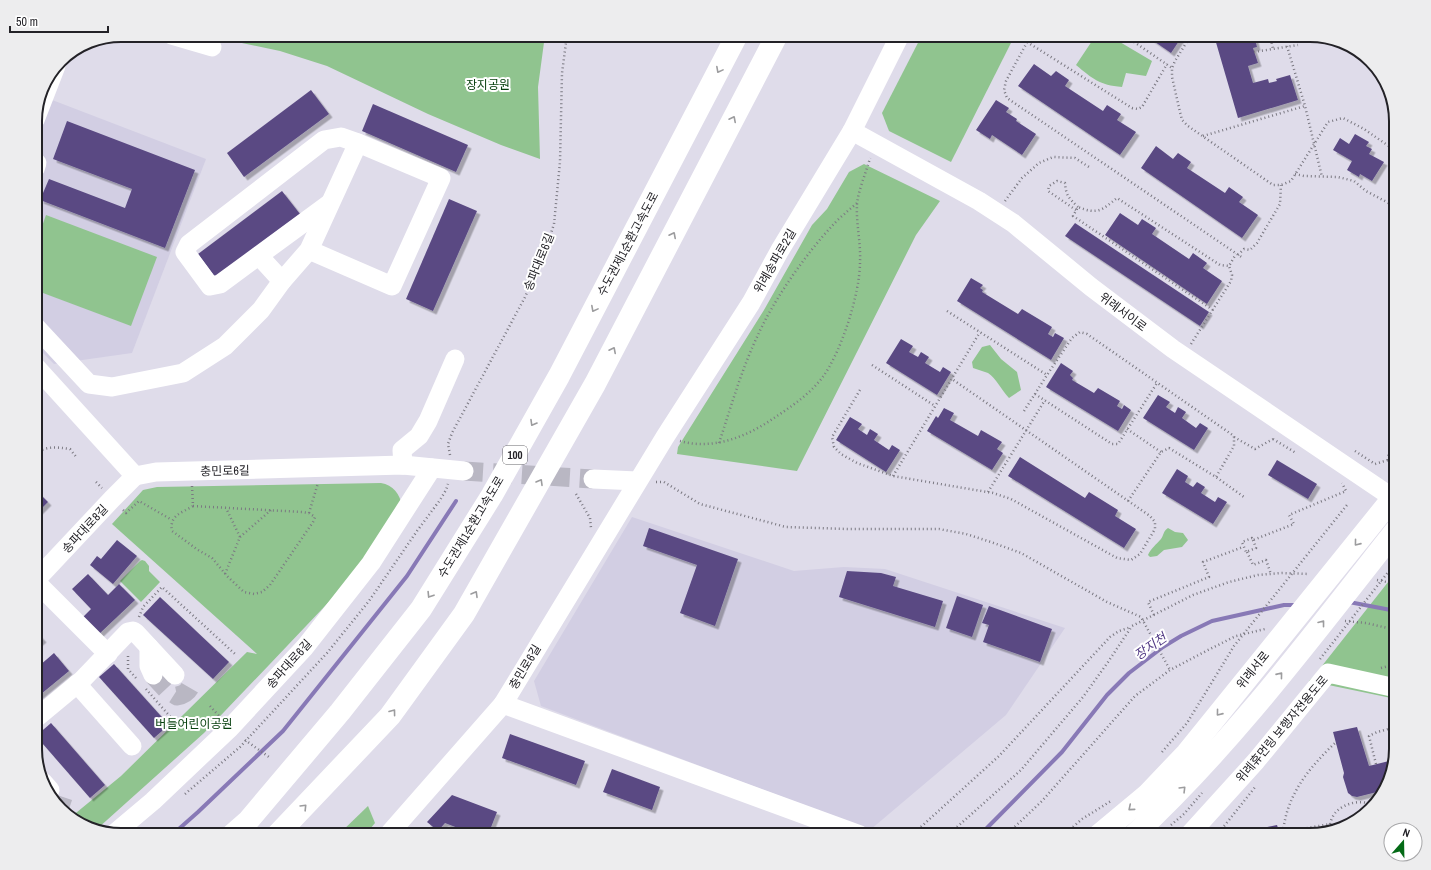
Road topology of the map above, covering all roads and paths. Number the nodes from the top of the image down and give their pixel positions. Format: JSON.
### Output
{"nodes":[{"id":1,"x":195,"y":42,"type":"edge"},
{"id":2,"x":566,"y":42,"type":"edge"},
{"id":3,"x":733,"y":42,"type":"edge"},
{"id":4,"x":773,"y":42,"type":"edge"},
{"id":5,"x":896,"y":42,"type":"edge"},
{"id":6,"x":1027,"y":42,"type":"joint"},
{"id":7,"x":1134,"y":42,"type":"edge"},
{"id":8,"x":1187,"y":42,"type":"edge"},
{"id":9,"x":1272,"y":42,"type":"edge"},
{"id":10,"x":1298,"y":45,"type":"dead end"},
{"id":11,"x":1287,"y":46,"type":"junction"},
{"id":12,"x":212,"y":47,"type":"dead end"},
{"id":13,"x":1273,"y":49,"type":"junction"},
{"id":14,"x":1254,"y":52,"type":"dead end"},
{"id":15,"x":1167,"y":64,"type":"junction"},
{"id":16,"x":1172,"y":68,"type":"junction"},
{"id":17,"x":1305,"y":106,"type":"junction"},
{"id":18,"x":852,"y":131,"type":"junction"},
{"id":19,"x":1202,"y":136,"type":"junction"},
{"id":20,"x":358,"y":143,"type":"junction"},
{"id":21,"x":874,"y":144,"type":"junction"},
{"id":22,"x":1314,"y":144,"type":"junction"},
{"id":23,"x":1389,"y":146,"type":"edge"},
{"id":24,"x":1089,"y":167,"type":"dead end"},
{"id":25,"x":1295,"y":174,"type":"junction"},
{"id":26,"x":1322,"y":177,"type":"junction"},
{"id":27,"x":1281,"y":185,"type":"junction"},
{"id":28,"x":331,"y":203,"type":"junction"},
{"id":29,"x":857,"y":203,"type":"junction"},
{"id":30,"x":1389,"y":204,"type":"edge"},
{"id":31,"x":1077,"y":209,"type":"junction"},
{"id":32,"x":997,"y":212,"type":"junction"},
{"id":33,"x":309,"y":250,"type":"junction"},
{"id":34,"x":1237,"y":254,"type":"junction"},
{"id":35,"x":259,"y":256,"type":"junction"},
{"id":36,"x":1243,"y":258,"type":"dead end"},
{"id":37,"x":1229,"y":266,"type":"junction"},
{"id":38,"x":282,"y":281,"type":"junction"},
{"id":39,"x":1213,"y":310,"type":"junction"},
{"id":40,"x":947,"y":311,"type":"dead end"},
{"id":41,"x":980,"y":332,"type":"junction"},
{"id":42,"x":42,"y":334,"type":"edge"},
{"id":43,"x":1184,"y":356,"type":"junction"},
{"id":44,"x":455,"y":359,"type":"dead end"},
{"id":45,"x":872,"y":365,"type":"dead end"},
{"id":46,"x":42,"y":374,"type":"edge"},
{"id":47,"x":1047,"y":375,"type":"junction"},
{"id":48,"x":952,"y":379,"type":"junction"},
{"id":49,"x":1157,"y":383,"type":"junction"},
{"id":50,"x":89,"y":384,"type":"junction"},
{"id":51,"x":860,"y":390,"type":"dead end"},
{"id":52,"x":1035,"y":394,"type":"junction"},
{"id":53,"x":1045,"y":400,"type":"junction"},
{"id":54,"x":69,"y":404,"type":"junction"},
{"id":55,"x":935,"y":406,"type":"junction"},
{"id":56,"x":1024,"y":410,"type":"dead end"},
{"id":57,"x":1290,"y":428,"type":"junction"},
{"id":58,"x":1127,"y":429,"type":"junction"},
{"id":59,"x":1026,"y":430,"type":"junction"},
{"id":60,"x":665,"y":436,"type":"junction"},
{"id":61,"x":1234,"y":436,"type":"junction"},
{"id":62,"x":1273,"y":439,"type":"junction"},
{"id":63,"x":719,"y":443,"type":"junction"},
{"id":64,"x":42,"y":449,"type":"edge"},
{"id":65,"x":1161,"y":452,"type":"junction"},
{"id":66,"x":1298,"y":454,"type":"dead end"},
{"id":67,"x":1389,"y":455,"type":"edge"},
{"id":68,"x":77,"y":458,"type":"dead end"},
{"id":69,"x":1388,"y":460,"type":"edge"},
{"id":70,"x":403,"y":465,"type":"junction"},
{"id":71,"x":323,"y":468,"type":"junction"},
{"id":72,"x":432,"y":468,"type":"junction"},
{"id":73,"x":191,"y":471,"type":"junction"},
{"id":74,"x":458,"y":471,"type":"joint"},
{"id":75,"x":136,"y":476,"type":"junction"},
{"id":76,"x":893,"y":476,"type":"junction"},
{"id":77,"x":1216,"y":477,"type":"junction"},
{"id":78,"x":592,"y":479,"type":"tunnel mouth"},
{"id":79,"x":637,"y":481,"type":"junction"},
{"id":80,"x":1341,"y":481,"type":"dead end"},
{"id":81,"x":988,"y":492,"type":"junction"},
{"id":82,"x":576,"y":494,"type":"dead end"},
{"id":83,"x":1244,"y":497,"type":"dead end"},
{"id":84,"x":112,"y":499,"type":"junction"},
{"id":85,"x":1389,"y":499,"type":"edge"},
{"id":86,"x":1128,"y":500,"type":"junction"},
{"id":87,"x":1389,"y":504,"type":"edge"},
{"id":88,"x":1347,"y":505,"type":"dead end"},
{"id":89,"x":193,"y":506,"type":"junction"},
{"id":90,"x":226,"y":508,"type":"junction"},
{"id":91,"x":271,"y":510,"type":"junction"},
{"id":92,"x":309,"y":513,"type":"junction"},
{"id":93,"x":172,"y":520,"type":"junction"},
{"id":94,"x":591,"y":531,"type":"dead end"},
{"id":95,"x":240,"y":537,"type":"junction"},
{"id":96,"x":1389,"y":539,"type":"edge"},
{"id":97,"x":1253,"y":540,"type":"junction"},
{"id":98,"x":1243,"y":547,"type":"junction"},
{"id":99,"x":1247,"y":552,"type":"junction"},
{"id":100,"x":1389,"y":571,"type":"edge"},
{"id":101,"x":42,"y":574,"type":"edge"},
{"id":102,"x":225,"y":574,"type":"junction"},
{"id":103,"x":1271,"y":574,"type":"junction"},
{"id":104,"x":1316,"y":574,"type":"dead end"},
{"id":105,"x":1375,"y":579,"type":"dead end"},
{"id":106,"x":1389,"y":582,"type":"edge"},
{"id":107,"x":42,"y":588,"type":"edge"},
{"id":108,"x":1154,"y":615,"type":"junction"},
{"id":109,"x":1143,"y":621,"type":"junction"},
{"id":110,"x":1344,"y":621,"type":"dead end"},
{"id":111,"x":1132,"y":626,"type":"junction"},
{"id":112,"x":1389,"y":628,"type":"edge"},
{"id":113,"x":133,"y":632,"type":"junction"},
{"id":114,"x":1269,"y":639,"type":"junction"},
{"id":115,"x":149,"y":647,"type":"junction"},
{"id":116,"x":108,"y":654,"type":"junction"},
{"id":117,"x":235,"y":654,"type":"dead end"},
{"id":118,"x":1317,"y":663,"type":"dead end"},
{"id":119,"x":1170,"y":670,"type":"junction"},
{"id":120,"x":175,"y":675,"type":"tunnel mouth"},
{"id":121,"x":153,"y":676,"type":"tunnel mouth"},
{"id":122,"x":77,"y":684,"type":"junction"},
{"id":123,"x":1389,"y":686,"type":"edge"},
{"id":124,"x":502,"y":704,"type":"junction"},
{"id":125,"x":210,"y":706,"type":"dead end"},
{"id":126,"x":42,"y":713,"type":"edge"},
{"id":127,"x":230,"y":728,"type":"junction"},
{"id":128,"x":1389,"y":729,"type":"edge"},
{"id":129,"x":1336,"y":742,"type":"dead end"},
{"id":130,"x":132,"y":746,"type":"dead end"},
{"id":131,"x":1160,"y":754,"type":"dead end"},
{"id":132,"x":269,"y":757,"type":"dead end"},
{"id":133,"x":1376,"y":764,"type":"dead end"},
{"id":134,"x":1115,"y":798,"type":"dead end"},
{"id":135,"x":1368,"y":802,"type":"edge"},
{"id":136,"x":1330,"y":824,"type":"joint"},
{"id":137,"x":121,"y":828,"type":"edge"},
{"id":138,"x":239,"y":828,"type":"edge"},
{"id":139,"x":284,"y":828,"type":"edge"},
{"id":140,"x":394,"y":828,"type":"edge"},
{"id":141,"x":841,"y":828,"type":"edge"},
{"id":142,"x":920,"y":828,"type":"edge"},
{"id":143,"x":956,"y":828,"type":"edge"},
{"id":144,"x":1013,"y":828,"type":"edge"},
{"id":145,"x":1072,"y":828,"type":"edge"},
{"id":146,"x":1107,"y":828,"type":"edge"},
{"id":147,"x":1141,"y":828,"type":"edge"},
{"id":148,"x":1196,"y":828,"type":"edge"},
{"id":149,"x":1284,"y":828,"type":"edge"},
{"id":150,"x":1308,"y":828,"type":"edge"}],
"edges":[{"from":1,"to":12,"type":"street"},
{"from":2,"to":74,"type":"path","name":"송파대로6길"},
{"from":3,"to":138,"type":"main road","name":"수도권제1순환고속도로","number":"100","one_way":true},
{"from":139,"to":4,"type":"main road","one_way":true},
{"from":5,"to":18,"type":"street","name":"위례송파로2길"},
{"from":6,"to":15,"type":"path"},
{"from":6,"to":34,"type":"path"},
{"from":7,"to":15,"type":"path"},
{"from":8,"to":16,"type":"path"},
{"from":9,"to":13,"type":"path"},
{"from":10,"to":11,"type":"path"},
{"from":11,"to":13,"type":"path"},
{"from":11,"to":17,"type":"path"},
{"from":13,"to":14,"type":"path"},
{"from":15,"to":16,"type":"path"},
{"from":16,"to":19,"type":"path"},
{"from":17,"to":19,"type":"path"},
{"from":17,"to":22,"type":"path"},
{"from":18,"to":21,"type":"street","name":"위례서이로"},
{"from":18,"to":60,"type":"street","name":"위례송파로2길"},
{"from":19,"to":27,"type":"path"},
{"from":20,"to":28,"type":"street"},
{"from":20,"to":33,"type":"street"},
{"from":20,"to":35,"type":"street"},
{"from":21,"to":29,"type":"path"},
{"from":21,"to":32,"type":"street","name":"위례서이로"},
{"from":22,"to":23,"type":"path"},
{"from":22,"to":25,"type":"path"},
{"from":22,"to":26,"type":"path"},
{"from":24,"to":32,"type":"path"},
{"from":25,"to":26,"type":"path"},
{"from":25,"to":27,"type":"path"},
{"from":26,"to":30,"type":"path"},
{"from":27,"to":34,"type":"path"},
{"from":28,"to":33,"type":"street"},
{"from":28,"to":35,"type":"street"},
{"from":29,"to":63,"type":"path"},
{"from":29,"to":63,"type":"path"},
{"from":31,"to":31,"type":"path"},
{"from":31,"to":37,"type":"path"},
{"from":31,"to":39,"type":"path"},
{"from":32,"to":43,"type":"street","name":"위례서이로"},
{"from":33,"to":38,"type":"street"},
{"from":34,"to":36,"type":"path"},
{"from":34,"to":37,"type":"path"},
{"from":35,"to":38,"type":"street"},
{"from":37,"to":39,"type":"path"},
{"from":38,"to":50,"type":"street"},
{"from":39,"to":43,"type":"path"},
{"from":40,"to":41,"type":"path"},
{"from":41,"to":47,"type":"path"},
{"from":41,"to":48,"type":"path"},
{"from":42,"to":50,"type":"street"},
{"from":43,"to":57,"type":"street","name":"위례서이로"},
{"from":44,"to":70,"type":"street"},
{"from":45,"to":55,"type":"path"},
{"from":46,"to":54,"type":"street"},
{"from":47,"to":49,"type":"path"},
{"from":47,"to":52,"type":"path"},
{"from":48,"to":55,"type":"path"},
{"from":48,"to":59,"type":"path"},
{"from":49,"to":58,"type":"path"},
{"from":49,"to":61,"type":"path"},
{"from":50,"to":54,"type":"street"},
{"from":51,"to":76,"type":"path"},
{"from":52,"to":53,"type":"path"},
{"from":52,"to":56,"type":"path"},
{"from":53,"to":58,"type":"path"},
{"from":53,"to":59,"type":"path"},
{"from":54,"to":75,"type":"street"},
{"from":55,"to":76,"type":"path"},
{"from":57,"to":62,"type":"path"},
{"from":57,"to":85,"type":"street","name":"위례서이로"},
{"from":58,"to":65,"type":"path"},
{"from":59,"to":81,"type":"path"},
{"from":59,"to":86,"type":"path"},
{"from":60,"to":63,"type":"path"},
{"from":60,"to":79,"type":"street","name":"위례송파로2길"},
{"from":61,"to":62,"type":"path"},
{"from":61,"to":77,"type":"path"},
{"from":62,"to":66,"type":"path"},
{"from":64,"to":68,"type":"path"},
{"from":65,"to":77,"type":"path"},
{"from":65,"to":86,"type":"path"},
{"from":67,"to":69,"type":"path"},
{"from":70,"to":71,"type":"street","name":"충민로6길"},
{"from":70,"to":72,"type":"street","name":"충민로6길"},
{"from":71,"to":73,"type":"street","name":"충민로6길"},
{"from":71,"to":92,"type":"path"},
{"from":72,"to":74,"type":"street","name":"충민로6길"},
{"from":72,"to":127,"type":"street","name":"송파대로6길"},
{"from":73,"to":75,"type":"street","name":"충민로6길"},
{"from":73,"to":89,"type":"path"},
{"from":75,"to":84,"type":"street","name":"송파대로8길"},
{"from":76,"to":81,"type":"path"},
{"from":77,"to":83,"type":"path"},
{"from":78,"to":79,"type":"street"},
{"from":79,"to":109,"type":"path"},
{"from":79,"to":124,"type":"street","name":"충민로6길"},
{"from":80,"to":97,"type":"path"},
{"from":81,"to":86,"type":"path"},
{"from":82,"to":94,"type":"path"},
{"from":84,"to":93,"type":"path"},
{"from":84,"to":101,"type":"street","name":"송파대로8길"},
{"from":87,"to":114,"type":"main road","name":"위례서로","one_way":true},
{"from":88,"to":131,"type":"path"},
{"from":89,"to":90,"type":"path"},
{"from":89,"to":93,"type":"path"},
{"from":90,"to":91,"type":"path"},
{"from":90,"to":95,"type":"path"},
{"from":91,"to":92,"type":"path"},
{"from":91,"to":95,"type":"path"},
{"from":92,"to":102,"type":"path"},
{"from":93,"to":102,"type":"path"},
{"from":95,"to":102,"type":"path"},
{"from":147,"to":96,"type":"main road","name":"위례서로","one_way":true},
{"from":97,"to":98,"type":"path"},
{"from":97,"to":99,"type":"path"},
{"from":98,"to":99,"type":"path"},
{"from":98,"to":108,"type":"path"},
{"from":99,"to":103,"type":"path"},
{"from":100,"to":118,"type":"path"},
{"from":103,"to":104,"type":"path"},
{"from":103,"to":108,"type":"path"},
{"from":105,"to":106,"type":"path"},
{"from":107,"to":116,"type":"street"},
{"from":108,"to":109,"type":"path"},
{"from":109,"to":111,"type":"path"},
{"from":109,"to":119,"type":"path"},
{"from":110,"to":112,"type":"path"},
{"from":111,"to":142,"type":"path"},
{"from":111,"to":143,"type":"path"},
{"from":113,"to":115,"type":"street"},
{"from":113,"to":116,"type":"street"},
{"from":113,"to":117,"type":"path"},
{"from":114,"to":119,"type":"path"},
{"from":114,"to":146,"type":"main road","name":"위례서로","one_way":true},
{"from":115,"to":120,"type":"street"},
{"from":115,"to":121,"type":"street"},
{"from":116,"to":122,"type":"street"},
{"from":119,"to":144,"type":"path"},
{"from":122,"to":126,"type":"street"},
{"from":122,"to":130,"type":"street"},
{"from":123,"to":148,"type":"street","name":"위례휴먼링 보행자전용도로"},
{"from":124,"to":140,"type":"street","name":"충민로6길"},
{"from":124,"to":141,"type":"street"},
{"from":125,"to":127,"type":"path"},
{"from":127,"to":132,"type":"path"},
{"from":127,"to":137,"type":"street","name":"송파대로6길"},
{"from":128,"to":133,"type":"path"},
{"from":129,"to":149,"type":"path"},
{"from":134,"to":145,"type":"path"},
{"from":135,"to":136,"type":"path"},
{"from":136,"to":150,"type":"path"}]}
